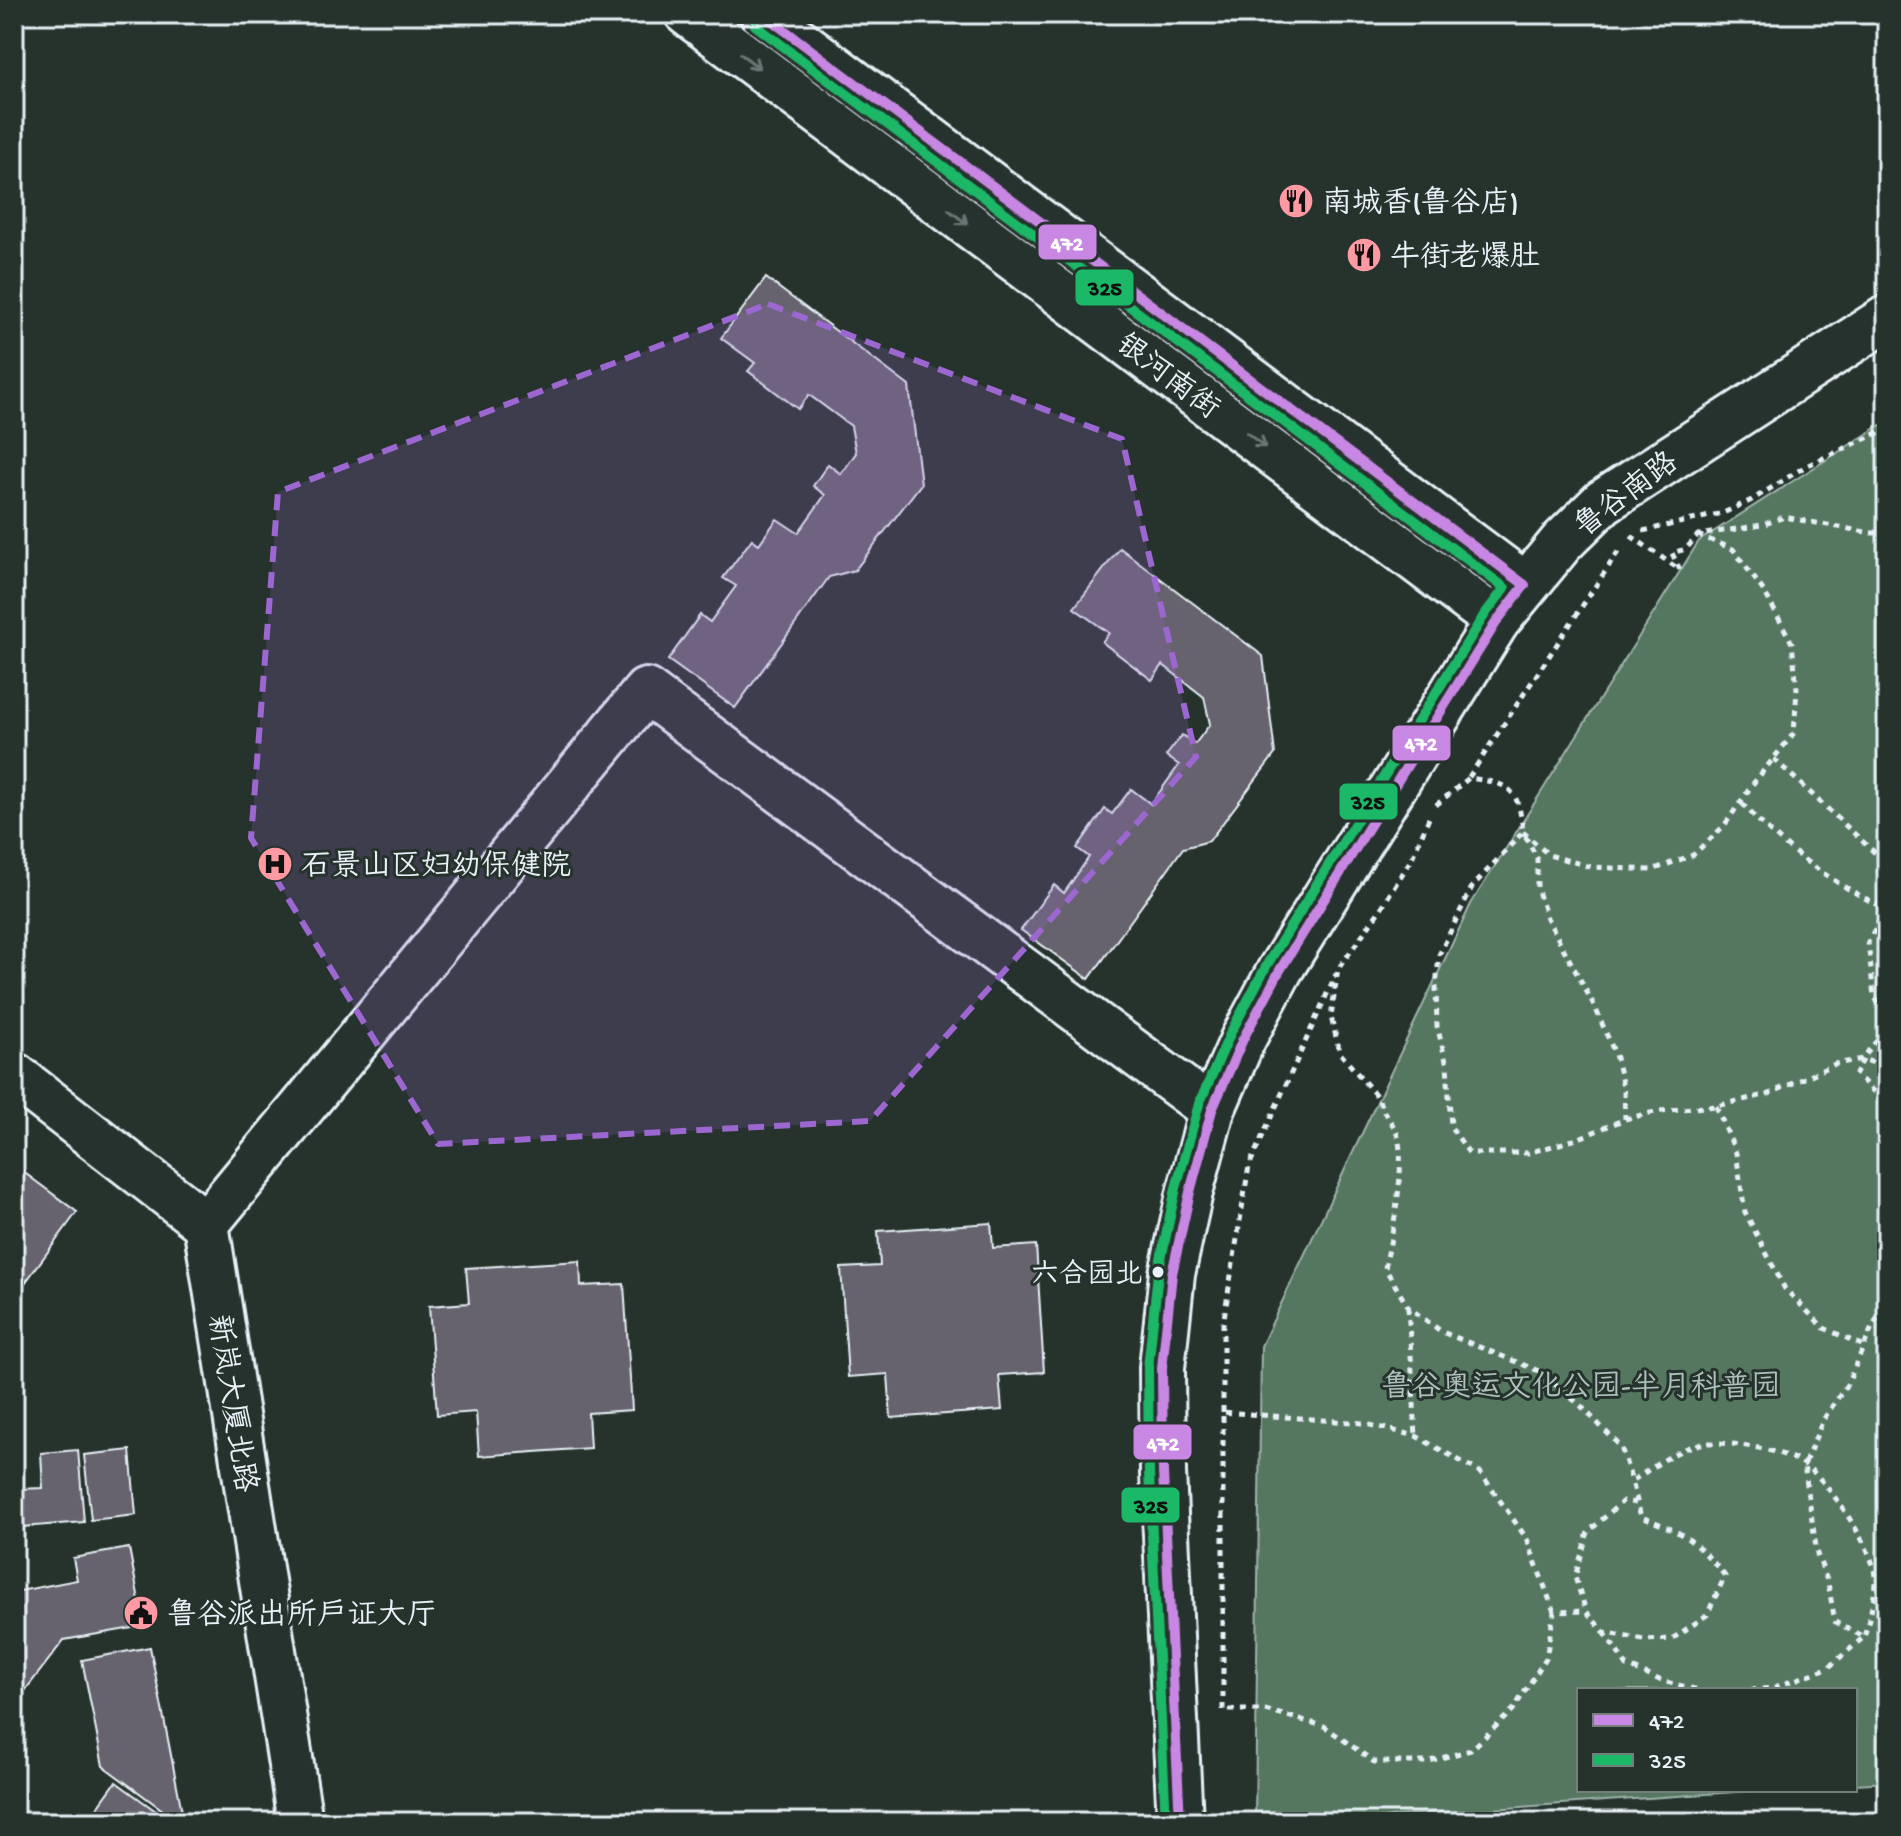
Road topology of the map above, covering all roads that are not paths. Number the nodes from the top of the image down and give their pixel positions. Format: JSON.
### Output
{"nodes":[{"id":1,"x":688,"y":14,"type":"edge"},
{"id":2,"x":763,"y":14,"type":"edge"},
{"id":3,"x":1887,"y":318,"type":"edge"},
{"id":4,"x":1525,"y":585,"type":"junction"},
{"id":5,"x":1497,"y":621,"type":"junction"},
{"id":6,"x":14,"y":1075,"type":"edge"},
{"id":7,"x":1212,"y":1110,"type":"junction"},
{"id":8,"x":206,"y":1224,"type":"junction"},
{"id":9,"x":300,"y":1822,"type":"edge"},
{"id":10,"x":1180,"y":1822,"type":"edge"}],
"edges":[{"from":1,"to":5,"type":"street","name":"银河南街","one_way":true},
{"from":2,"to":4,"type":"street","name":"银河南街"},
{"from":3,"to":4,"type":"street","name":"鲁谷南路"},
{"from":4,"to":5,"type":"street","name":"鲁谷南路"},
{"from":5,"to":7,"type":"street","name":"鲁谷南路"},
{"from":6,"to":8,"type":"street"},
{"from":7,"to":8,"type":"street"},
{"from":7,"to":10,"type":"street","name":"鲁谷南路"},
{"from":8,"to":9,"type":"street","name":"新岚大厦北路"}]}
